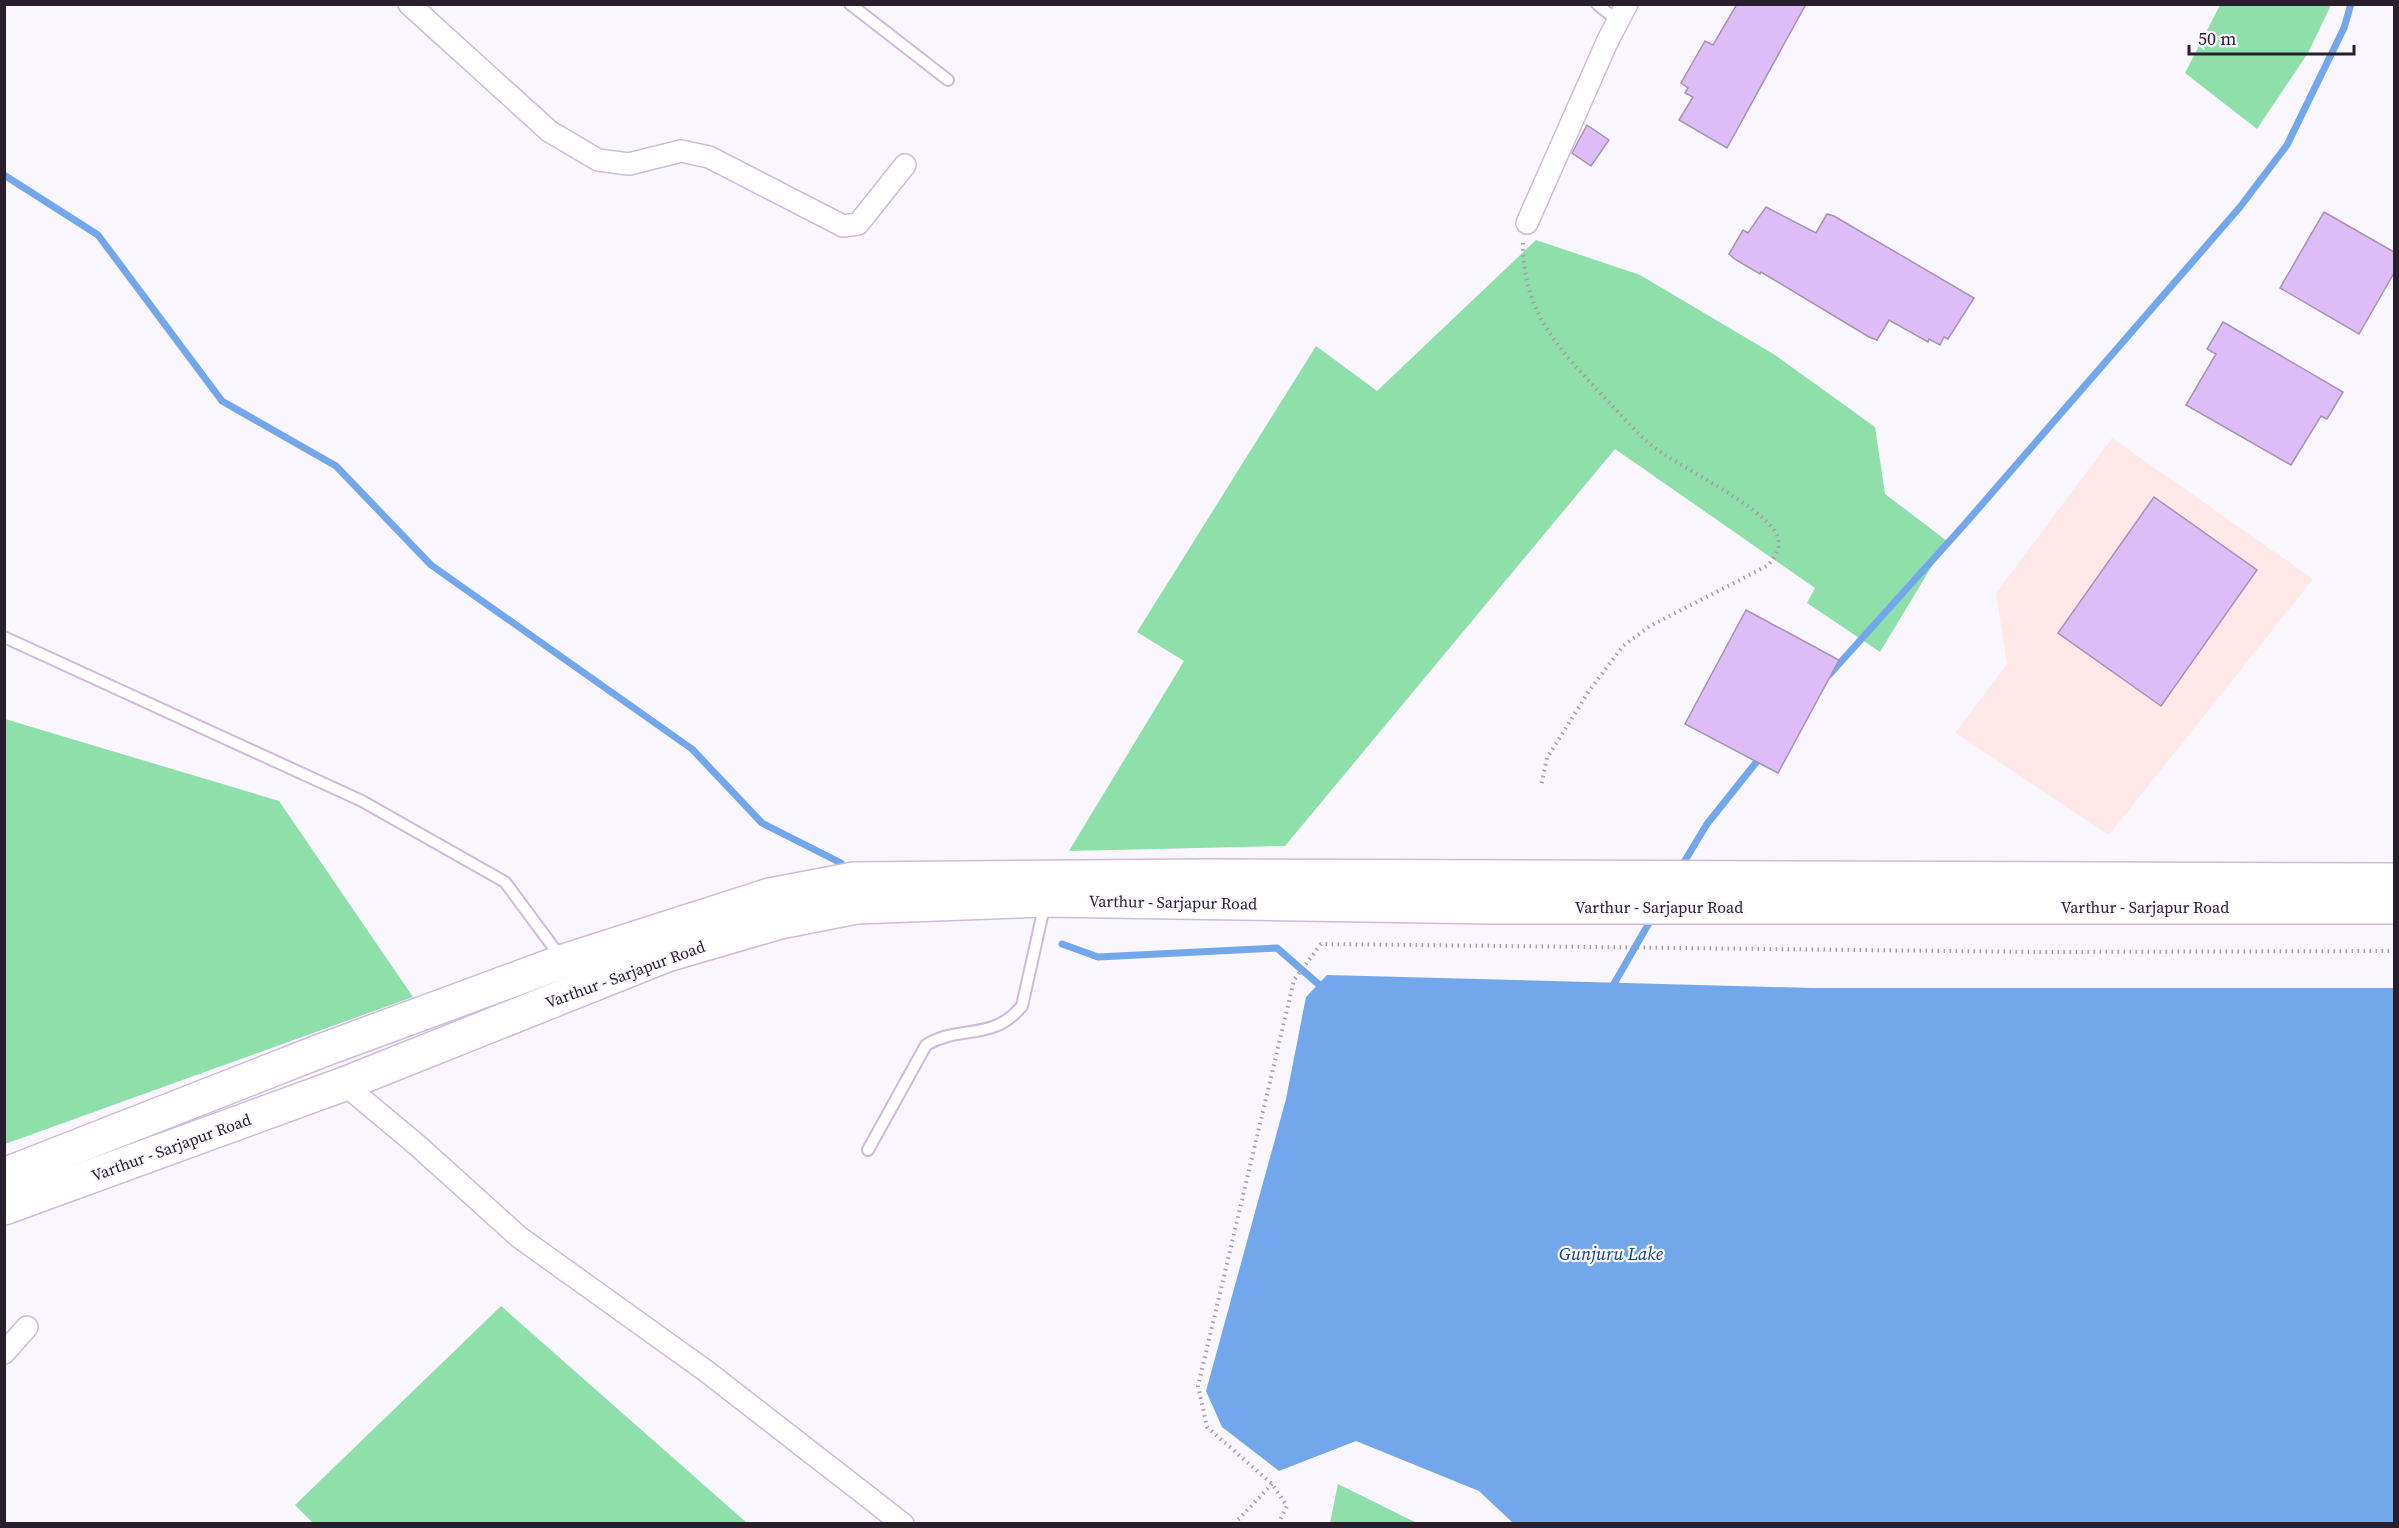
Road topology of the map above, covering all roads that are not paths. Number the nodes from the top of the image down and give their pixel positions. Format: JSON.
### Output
{"nodes":[{"id":1,"x":409,"y":4,"type":"edge"},
{"id":2,"x":850,"y":4,"type":"edge"},
{"id":3,"x":1598,"y":4,"type":"edge"},
{"id":4,"x":1622,"y":13,"type":"edge"},
{"id":5,"x":948,"y":80,"type":"dead end"},
{"id":6,"x":904,"y":165,"type":"dead end"},
{"id":7,"x":1527,"y":223,"type":"road end"},
{"id":8,"x":4,"y":636,"type":"edge"},
{"id":9,"x":2394,"y":880,"type":"edge"},
{"id":10,"x":1045,"y":900,"type":"junction"},
{"id":11,"x":2394,"y":907,"type":"edge"},
{"id":12,"x":564,"y":961,"type":"junction"},
{"id":13,"x":344,"y":1084,"type":"junction"},
{"id":14,"x":868,"y":1150,"type":"dead end"},
{"id":15,"x":4,"y":1175,"type":"edge"},
{"id":16,"x":4,"y":1208,"type":"edge"},
{"id":17,"x":27,"y":1327,"type":"dead end"},
{"id":18,"x":4,"y":1353,"type":"edge"},
{"id":19,"x":903,"y":1524,"type":"edge"}],
"edges":[{"from":1,"to":6,"type":"street"},
{"from":2,"to":5,"type":"lane"},
{"from":3,"to":4,"type":"lane"},
{"from":4,"to":7,"type":"street"},
{"from":8,"to":12,"type":"lane"},
{"from":9,"to":12,"type":"main road","name":"Varthur - Sarjapur Road"},
{"from":10,"to":11,"type":"main road","name":"Varthur - Sarjapur Road"},
{"from":10,"to":13,"type":"main road","name":"Varthur - Sarjapur Road"},
{"from":10,"to":14,"type":"lane"},
{"from":12,"to":15,"type":"main road","name":"Varthur - Sarjapur Road"},
{"from":13,"to":16,"type":"main road","name":"Varthur - Sarjapur Road"},
{"from":13,"to":19,"type":"street"},
{"from":17,"to":18,"type":"street"}]}
